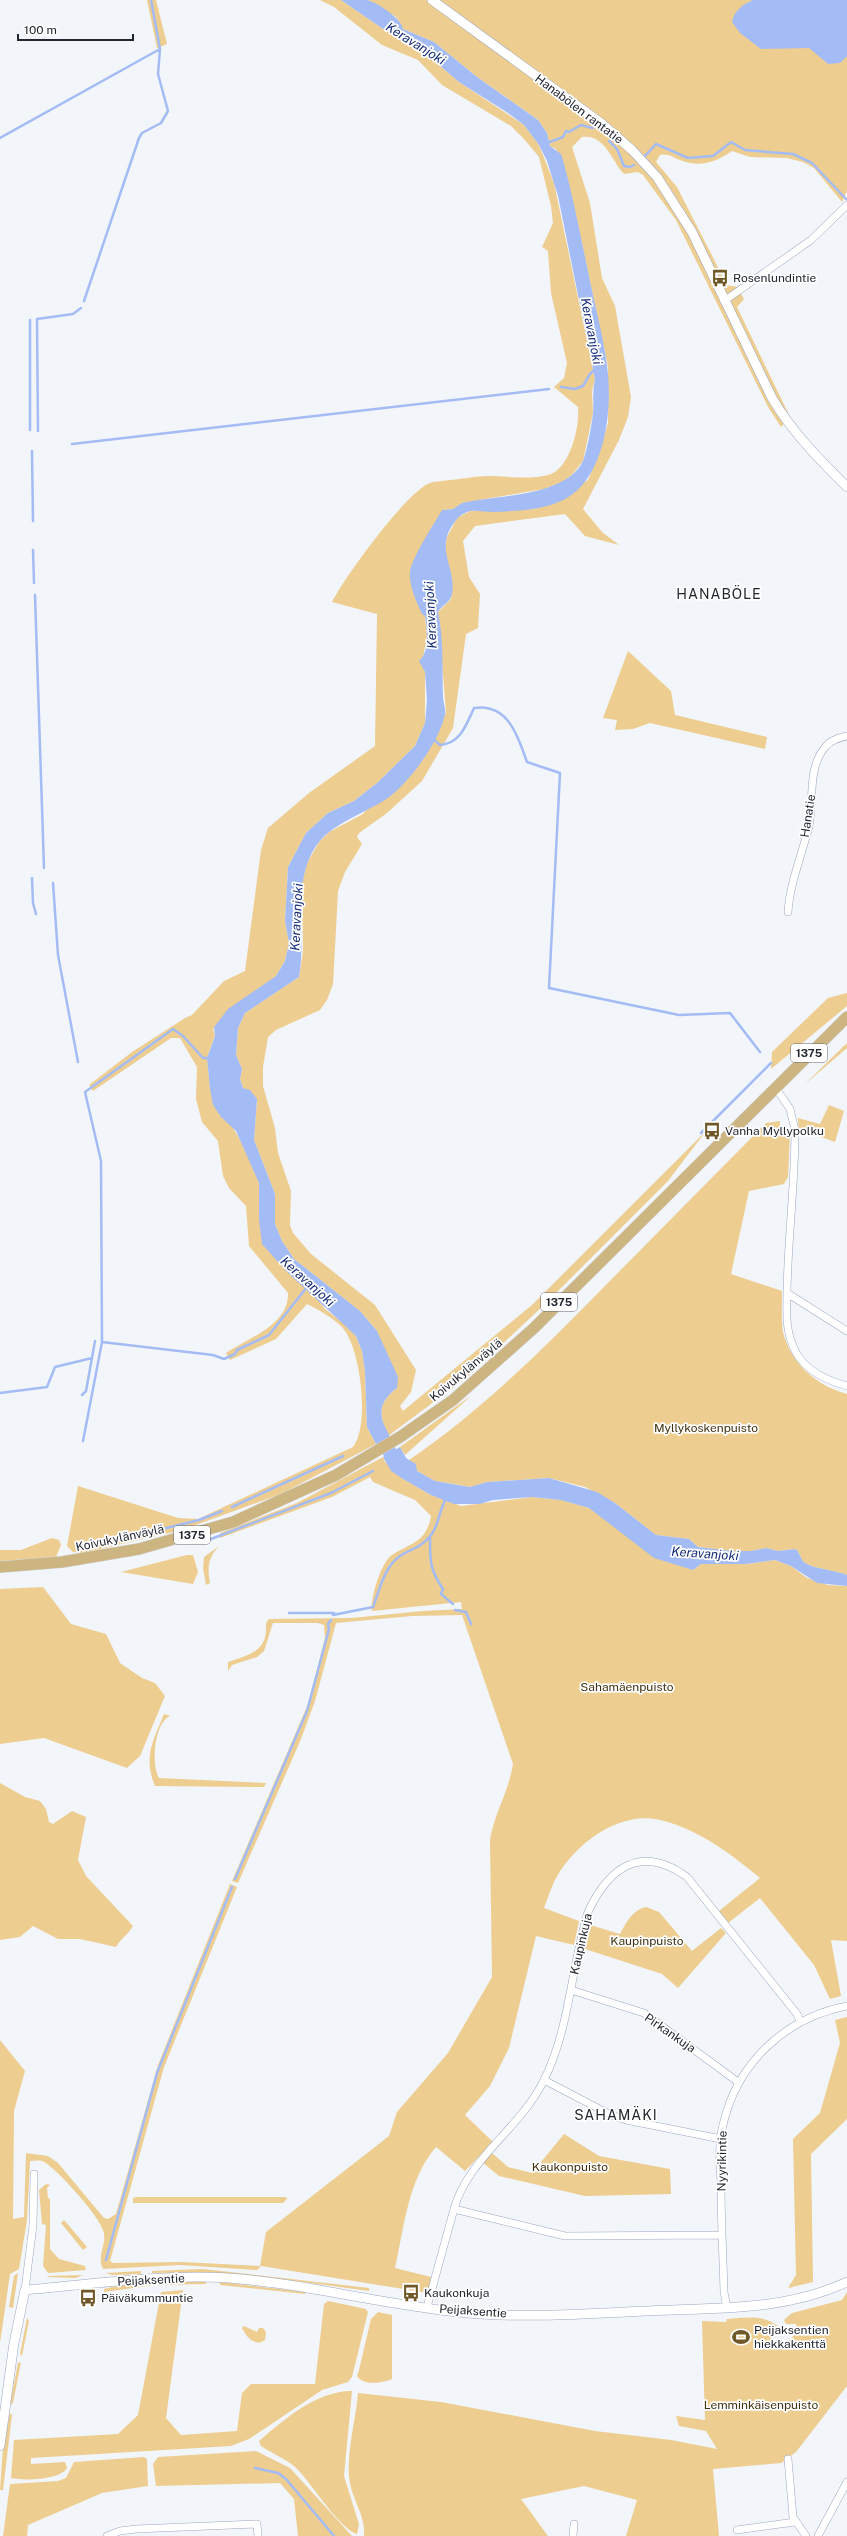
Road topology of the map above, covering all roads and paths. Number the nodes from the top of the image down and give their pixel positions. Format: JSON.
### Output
{"nodes":[{"id":1,"x":432,"y":0,"type":"edge"},
{"id":2,"x":847,"y":205,"type":"edge"},
{"id":3,"x":724,"y":301,"type":"junction"},
{"id":4,"x":847,"y":487,"type":"edge"},
{"id":5,"x":847,"y":736,"type":"edge"},
{"id":6,"x":788,"y":912,"type":"dead end"},
{"id":7,"x":847,"y":1017,"type":"edge"},
{"id":8,"x":775,"y":1087,"type":"junction"},
{"id":9,"x":787,"y":1293,"type":"junction"},
{"id":10,"x":847,"y":1331,"type":"edge"},
{"id":11,"x":847,"y":1386,"type":"edge"},
{"id":12,"x":0,"y":1567,"type":"edge"},
{"id":13,"x":572,"y":1990,"type":"junction"},
{"id":14,"x":847,"y":2006,"type":"edge"},
{"id":15,"x":800,"y":2021,"type":"junction"},
{"id":16,"x":544,"y":2080,"type":"junction"},
{"id":17,"x":738,"y":2082,"type":"junction"},
{"id":18,"x":721,"y":2139,"type":"junction"},
{"id":19,"x":34,"y":2174,"type":"dead end"},
{"id":20,"x":454,"y":2209,"type":"junction"},
{"id":21,"x":722,"y":2235,"type":"junction"},
{"id":22,"x":847,"y":2282,"type":"edge"},
{"id":23,"x":25,"y":2290,"type":"junction"},
{"id":24,"x":427,"y":2307,"type":"junction"},
{"id":25,"x":727,"y":2308,"type":"junction"},
{"id":26,"x":0,"y":2446,"type":"edge"},
{"id":27,"x":788,"y":2459,"type":"dead end"},
{"id":28,"x":847,"y":2482,"type":"edge"},
{"id":29,"x":845,"y":2490,"type":"edge"},
{"id":30,"x":795,"y":2522,"type":"junction"},
{"id":31,"x":574,"y":2524,"type":"dead end"},
{"id":32,"x":152,"y":2528,"type":"junction"},
{"id":33,"x":737,"y":2530,"type":"dead end"},
{"id":34,"x":107,"y":2536,"type":"edge"},
{"id":35,"x":154,"y":2536,"type":"edge"},
{"id":36,"x":258,"y":2536,"type":"edge"},
{"id":37,"x":573,"y":2536,"type":"edge"},
{"id":38,"x":806,"y":2536,"type":"edge"},
{"id":39,"x":818,"y":2536,"type":"edge"}],
"edges":[{"from":1,"to":3,"type":"street","name":"Hanabölen rantatie"},
{"from":2,"to":3,"type":"street"},
{"from":3,"to":4,"type":"street","name":"Hanabölen rantatie"},
{"from":5,"to":6,"type":"street","name":"Hanatie"},
{"from":7,"to":8,"type":"main road","name":"Koivukylänväylä","number":"1375"},
{"from":8,"to":9,"type":"street"},
{"from":8,"to":12,"type":"main road","name":"Koivukylänväylä","number":"1375"},
{"from":9,"to":10,"type":"street"},
{"from":9,"to":11,"type":"street"},
{"from":13,"to":15,"type":"street","name":"Kaupinkuja"},
{"from":13,"to":16,"type":"street","name":"Kaupinkuja"},
{"from":13,"to":17,"type":"street","name":"Pirkankuja"},
{"from":14,"to":15,"type":"street","name":"Nyyrikintie"},
{"from":15,"to":17,"type":"street","name":"Nyyrikintie"},
{"from":16,"to":18,"type":"street"},
{"from":16,"to":20,"type":"street","name":"Kaupinkuja"},
{"from":17,"to":18,"type":"street","name":"Nyyrikintie"},
{"from":18,"to":21,"type":"street","name":"Nyyrikintie"},
{"from":19,"to":23,"type":"street"},
{"from":20,"to":21,"type":"street"},
{"from":20,"to":24,"type":"street"},
{"from":21,"to":25,"type":"street","name":"Nyyrikintie"},
{"from":22,"to":25,"type":"street","name":"Peijaksentie"},
{"from":23,"to":24,"type":"street","name":"Peijaksentie"},
{"from":23,"to":26,"type":"street"},
{"from":24,"to":25,"type":"street","name":"Peijaksentie"},
{"from":27,"to":30,"type":"street"},
{"from":28,"to":29,"type":"street"},
{"from":29,"to":39,"type":"street"},
{"from":30,"to":33,"type":"street"},
{"from":30,"to":38,"type":"street"},
{"from":31,"to":37,"type":"street"},
{"from":32,"to":34,"type":"street"},
{"from":32,"to":35,"type":"street"},
{"from":32,"to":36,"type":"street"}]}
